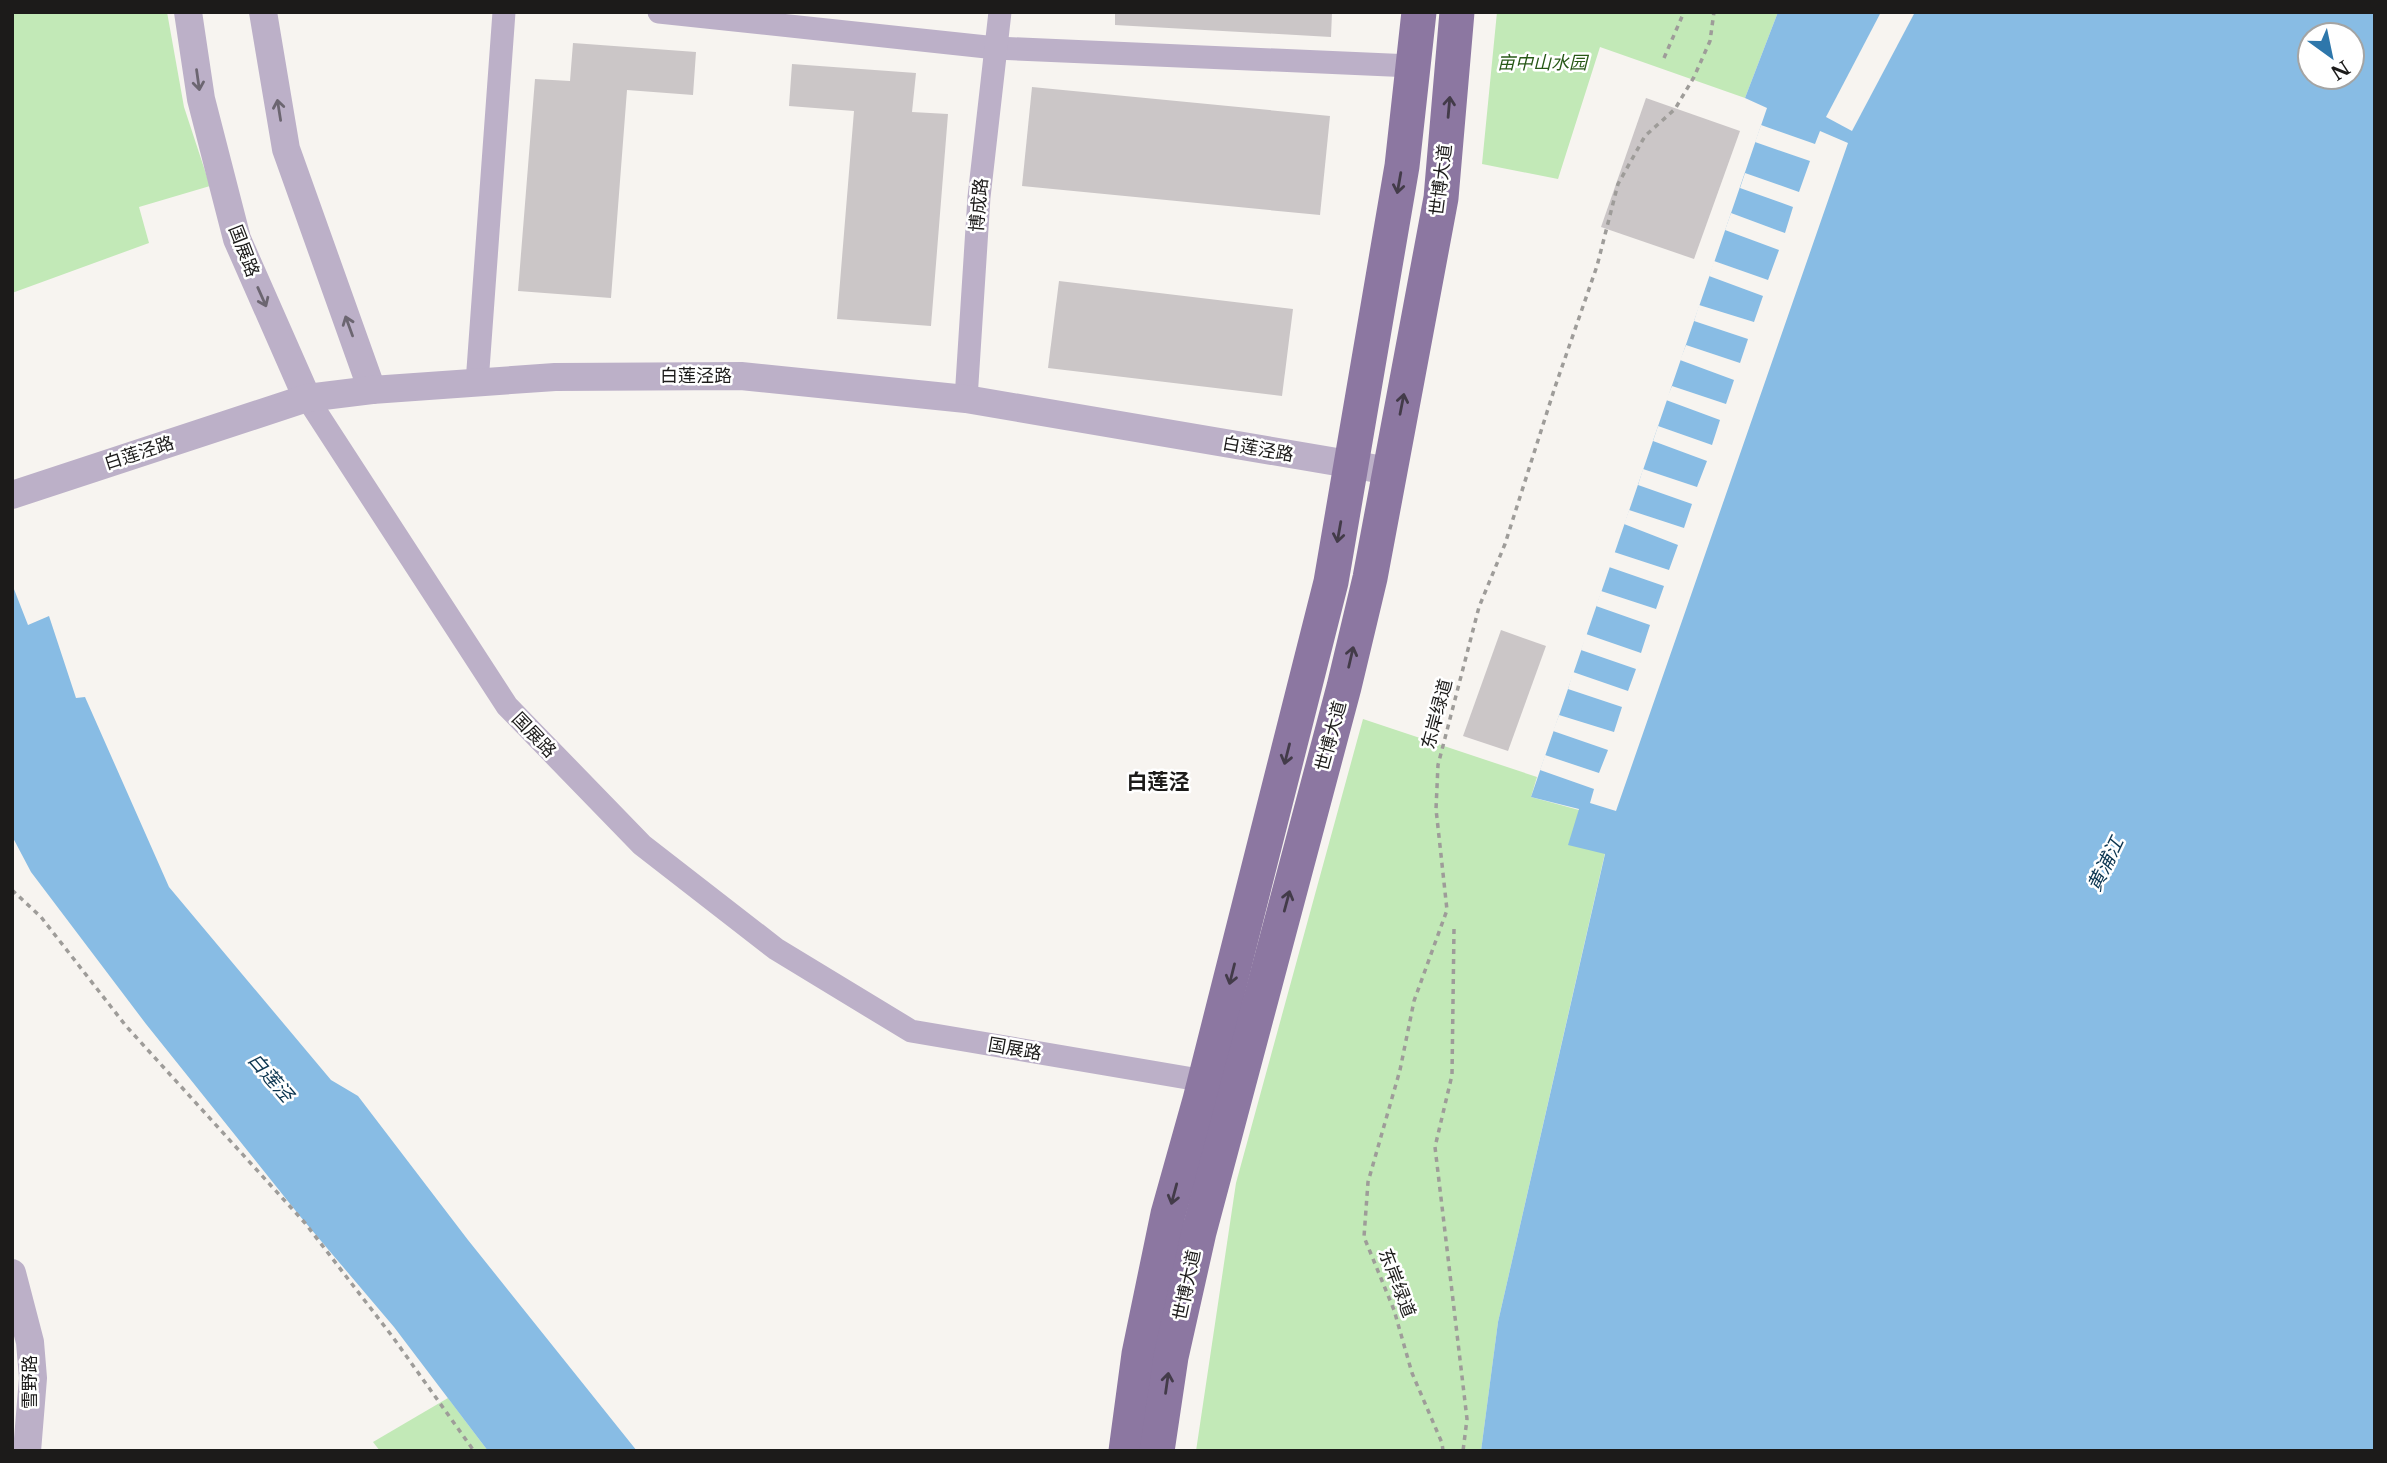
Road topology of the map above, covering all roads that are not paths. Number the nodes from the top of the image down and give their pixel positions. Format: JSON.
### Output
{"nodes":[{"id":1,"x":188,"y":12,"type":"edge"},
{"id":2,"x":263,"y":12,"type":"edge"},
{"id":3,"x":504,"y":12,"type":"edge"},
{"id":4,"x":659,"y":12,"type":"edge"},
{"id":5,"x":1000,"y":12,"type":"edge"},
{"id":6,"x":1419,"y":12,"type":"edge"},
{"id":7,"x":1457,"y":12,"type":"edge"},
{"id":8,"x":996,"y":48,"type":"junction"},
{"id":9,"x":1412,"y":66,"type":"junction"},
{"id":10,"x":477,"y":383,"type":"junction"},
{"id":11,"x":372,"y":390,"type":"junction"},
{"id":12,"x":307,"y":398,"type":"junction"},
{"id":13,"x":966,"y":399,"type":"junction"},
{"id":14,"x":1351,"y":465,"type":"junction"},
{"id":15,"x":1390,"y":471,"type":"junction"},
{"id":16,"x":12,"y":495,"type":"edge"},
{"id":17,"x":1220,"y":1086,"type":"junction"},
{"id":18,"x":12,"y":1273,"type":"edge"},
{"id":19,"x":27,"y":1451,"type":"edge"},
{"id":20,"x":1126,"y":1451,"type":"edge"},
{"id":21,"x":1157,"y":1451,"type":"edge"}],
"edges":[{"from":1,"to":12,"type":"street","name":"国展路","one_way":true},
{"from":11,"to":2,"type":"street","one_way":true},
{"from":3,"to":10,"type":"street"},
{"from":4,"to":8,"type":"street"},
{"from":5,"to":8,"type":"street","name":"博成路"},
{"from":6,"to":9,"type":"main road","name":"世博大道"},
{"from":15,"to":7,"type":"main road","name":"世博大道","one_way":true},
{"from":8,"to":9,"type":"street"},
{"from":8,"to":13,"type":"street","name":"博成路"},
{"from":9,"to":14,"type":"main road","name":"世博大道","one_way":true},
{"from":10,"to":11,"type":"street","name":"白莲泾路"},
{"from":10,"to":13,"type":"street","name":"白莲泾路"},
{"from":11,"to":12,"type":"street","name":"白莲泾路"},
{"from":12,"to":16,"type":"street","name":"白莲泾路"},
{"from":12,"to":17,"type":"street","name":"国展路"},
{"from":13,"to":14,"type":"street","name":"白莲泾路"},
{"from":14,"to":15,"type":"street","name":"白莲泾路"},
{"from":14,"to":17,"type":"main road","name":"世博大道","one_way":true},
{"from":17,"to":15,"type":"main road","name":"世博大道","one_way":true},
{"from":17,"to":20,"type":"main road","name":"世博大道","one_way":true},
{"from":21,"to":17,"type":"main road","name":"世博大道","one_way":true},
{"from":18,"to":19,"type":"street","name":"雪野路"}]}
